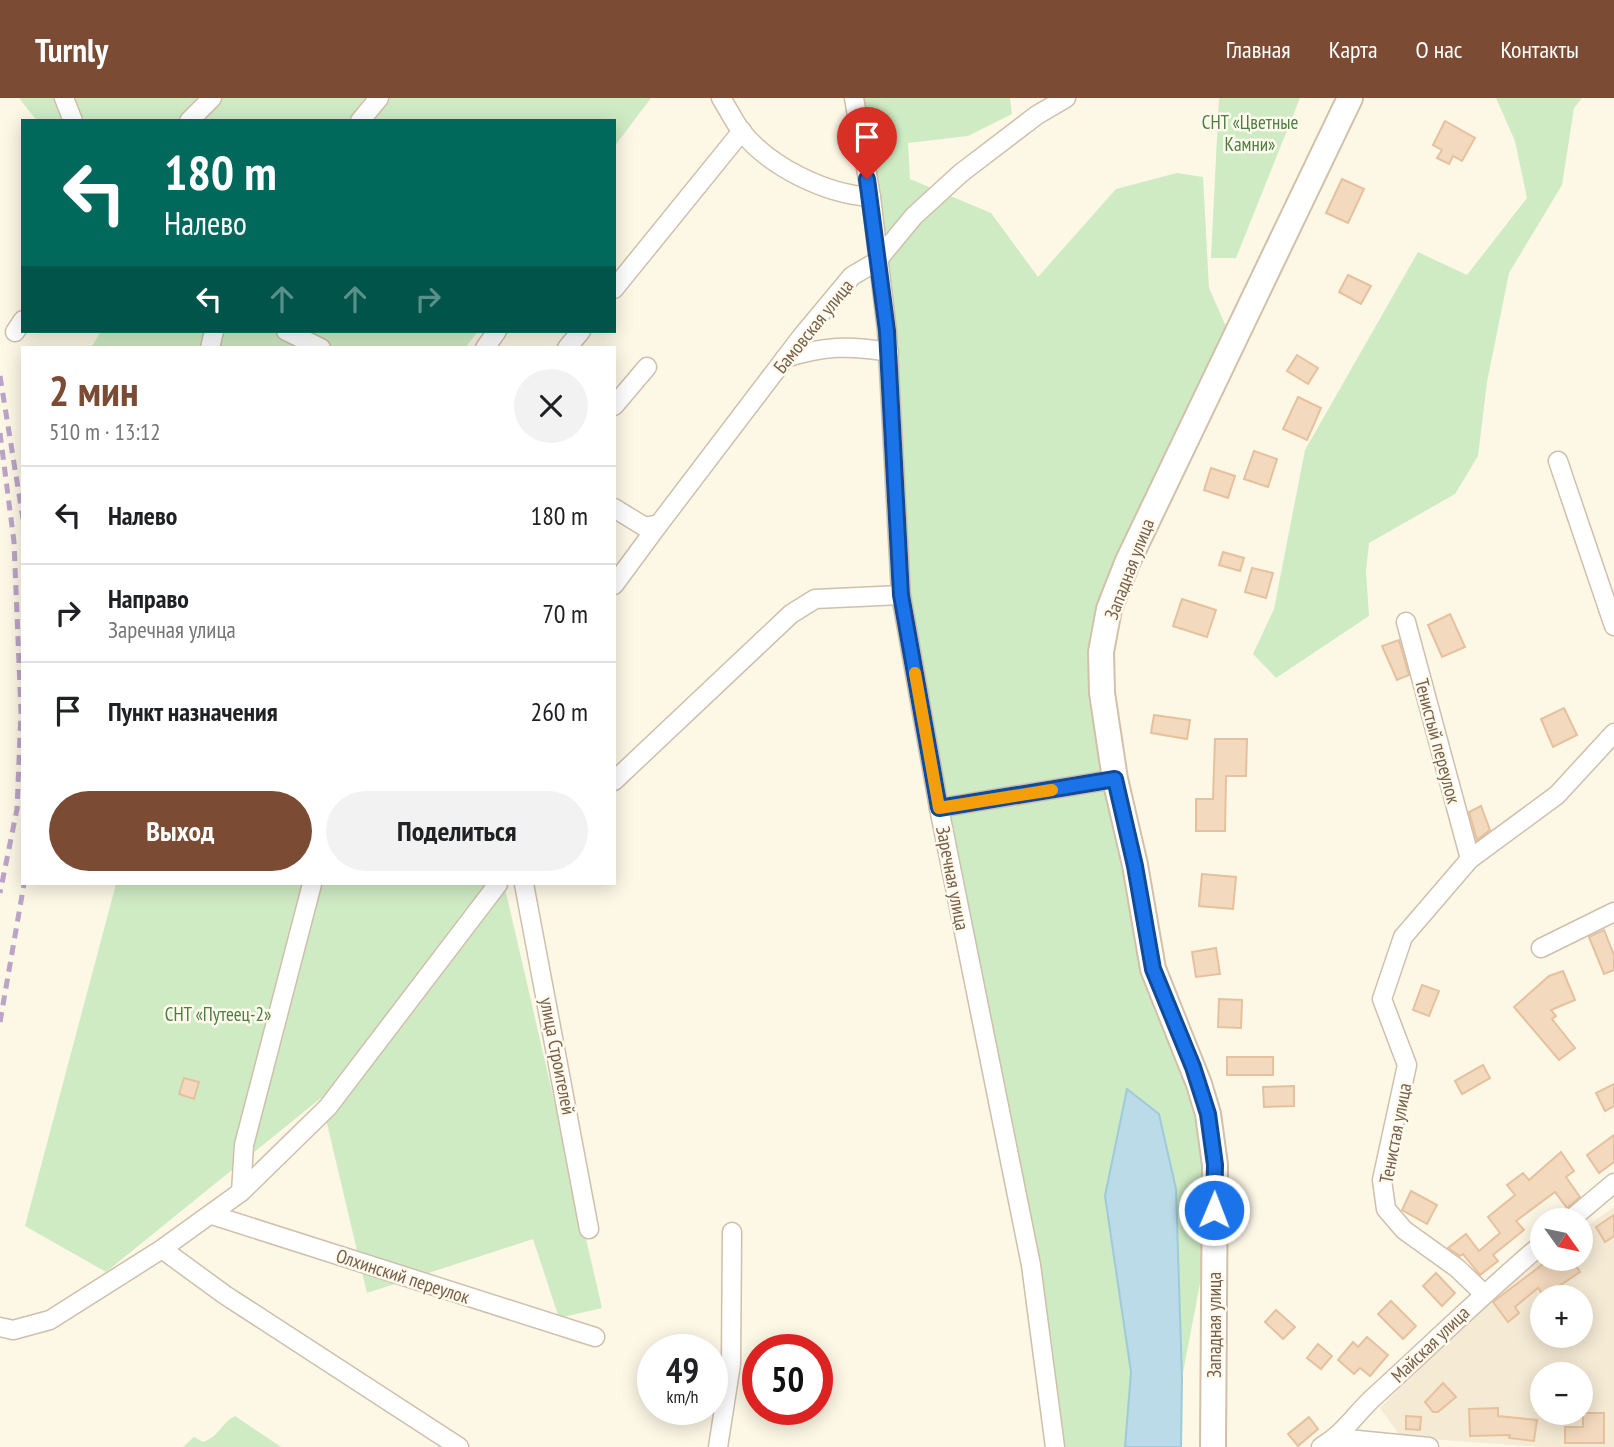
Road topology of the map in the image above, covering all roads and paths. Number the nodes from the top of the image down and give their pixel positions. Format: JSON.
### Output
{"nodes":[{"id":1,"x":64,"y":98,"type":"edge"},
{"id":2,"x":212,"y":98,"type":"edge"},
{"id":3,"x":379,"y":98,"type":"edge"},
{"id":4,"x":721,"y":98,"type":"edge"},
{"id":5,"x":853,"y":98,"type":"edge"},
{"id":6,"x":1066,"y":98,"type":"edge"},
{"id":7,"x":1350,"y":98,"type":"edge"},
{"id":8,"x":72,"y":119,"type":"edge"},
{"id":9,"x":191,"y":119,"type":"edge"},
{"id":10,"x":362,"y":119,"type":"edge"},
{"id":11,"x":742,"y":131,"type":"junction"},
{"id":12,"x":871,"y":197,"type":"junction"},
{"id":13,"x":876,"y":262,"type":"junction"},
{"id":14,"x":616,"y":287,"type":"edge"},
{"id":15,"x":290,"y":333,"type":"edge"},
{"id":16,"x":317,"y":346,"type":"edge"},
{"id":17,"x":889,"y":352,"type":"junction"},
{"id":18,"x":785,"y":358,"type":"junction"},
{"id":19,"x":647,"y":367,"type":"dead end"},
{"id":20,"x":616,"y":404,"type":"edge"},
{"id":21,"x":1558,"y":461,"type":"dead end"},
{"id":22,"x":616,"y":509,"type":"edge"},
{"id":23,"x":659,"y":524,"type":"junction"},
{"id":24,"x":616,"y":582,"type":"edge"},
{"id":25,"x":901,"y":595,"type":"junction"},
{"id":26,"x":1406,"y":622,"type":"dead end"},
{"id":27,"x":1614,"y":626,"type":"edge"},
{"id":28,"x":1614,"y":733,"type":"edge"},
{"id":29,"x":616,"y":779,"type":"edge"},
{"id":30,"x":1115,"y":779,"type":"junction"},
{"id":31,"x":939,"y":808,"type":"junction"},
{"id":32,"x":1470,"y":859,"type":"junction"},
{"id":33,"x":312,"y":885,"type":"edge"},
{"id":34,"x":497,"y":885,"type":"edge"},
{"id":35,"x":524,"y":885,"type":"edge"},
{"id":36,"x":1614,"y":912,"type":"edge"},
{"id":37,"x":1541,"y":948,"type":"dead end"},
{"id":38,"x":1614,"y":1183,"type":"edge"},
{"id":39,"x":241,"y":1192,"type":"junction"},
{"id":40,"x":1584,"y":1208,"type":"edge"},
{"id":41,"x":212,"y":1215,"type":"junction"},
{"id":42,"x":589,"y":1228,"type":"dead end"},
{"id":43,"x":732,"y":1232,"type":"dead end"},
{"id":44,"x":162,"y":1249,"type":"junction"},
{"id":45,"x":1530,"y":1254,"type":"edge"},
{"id":46,"x":1483,"y":1293,"type":"junction"},
{"id":47,"x":0,"y":1326,"type":"edge"},
{"id":48,"x":595,"y":1337,"type":"dead end"},
{"id":49,"x":1337,"y":1438,"type":"junction"},
{"id":50,"x":459,"y":1447,"type":"edge"},
{"id":51,"x":718,"y":1447,"type":"edge"},
{"id":52,"x":1055,"y":1447,"type":"edge"},
{"id":53,"x":1213,"y":1447,"type":"edge"},
{"id":54,"x":1321,"y":1447,"type":"edge"},
{"id":55,"x":1429,"y":1447,"type":"edge"}],
"edges":[{"from":1,"to":8,"type":"street"},
{"from":2,"to":9,"type":"street"},
{"from":3,"to":10,"type":"street"},
{"from":4,"to":11,"type":"street"},
{"from":5,"to":12,"type":"street","name":"Заречная улица"},
{"from":6,"to":13,"type":"street","name":"Бамовская улица"},
{"from":7,"to":30,"type":"main road","name":"Западная улица"},
{"from":11,"to":12,"type":"street"},
{"from":11,"to":14,"type":"street"},
{"from":12,"to":13,"type":"street","name":"Заречная улица"},
{"from":13,"to":17,"type":"street","name":"Заречная улица"},
{"from":13,"to":18,"type":"street","name":"Бамовская улица"},
{"from":15,"to":16,"type":"street"},
{"from":17,"to":18,"type":"street"},
{"from":17,"to":25,"type":"street","name":"Заречная улица"},
{"from":18,"to":23,"type":"street","name":"Бамовская улица"},
{"from":19,"to":20,"type":"street"},
{"from":21,"to":27,"type":"street"},
{"from":22,"to":23,"type":"street"},
{"from":23,"to":24,"type":"street","name":"Бамовская улица"},
{"from":25,"to":29,"type":"street"},
{"from":25,"to":31,"type":"street","name":"Заречная улица"},
{"from":26,"to":32,"type":"street","name":"Тенистый переулок"},
{"from":28,"to":32,"type":"street","name":"Тенистая улица"},
{"from":30,"to":31,"type":"street"},
{"from":30,"to":53,"type":"main road","name":"Западная улица"},
{"from":31,"to":52,"type":"street","name":"Заречная улица"},
{"from":32,"to":46,"type":"street","name":"Тенистая улица"},
{"from":33,"to":39,"type":"street"},
{"from":34,"to":39,"type":"street"},
{"from":35,"to":42,"type":"street","name":"улица Строителей"},
{"from":36,"to":37,"type":"street"},
{"from":38,"to":40,"type":"street"},
{"from":39,"to":41,"type":"street"},
{"from":41,"to":44,"type":"street"},
{"from":41,"to":48,"type":"street","name":"Олхинский переулок"},
{"from":43,"to":51,"type":"street"},
{"from":44,"to":47,"type":"street"},
{"from":44,"to":50,"type":"street"},
{"from":45,"to":46,"type":"street","name":"Майская улица"},
{"from":46,"to":49,"type":"street","name":"Майская улица"},
{"from":49,"to":54,"type":"street","name":"Майская улица"},
{"from":49,"to":55,"type":"street"}]}
